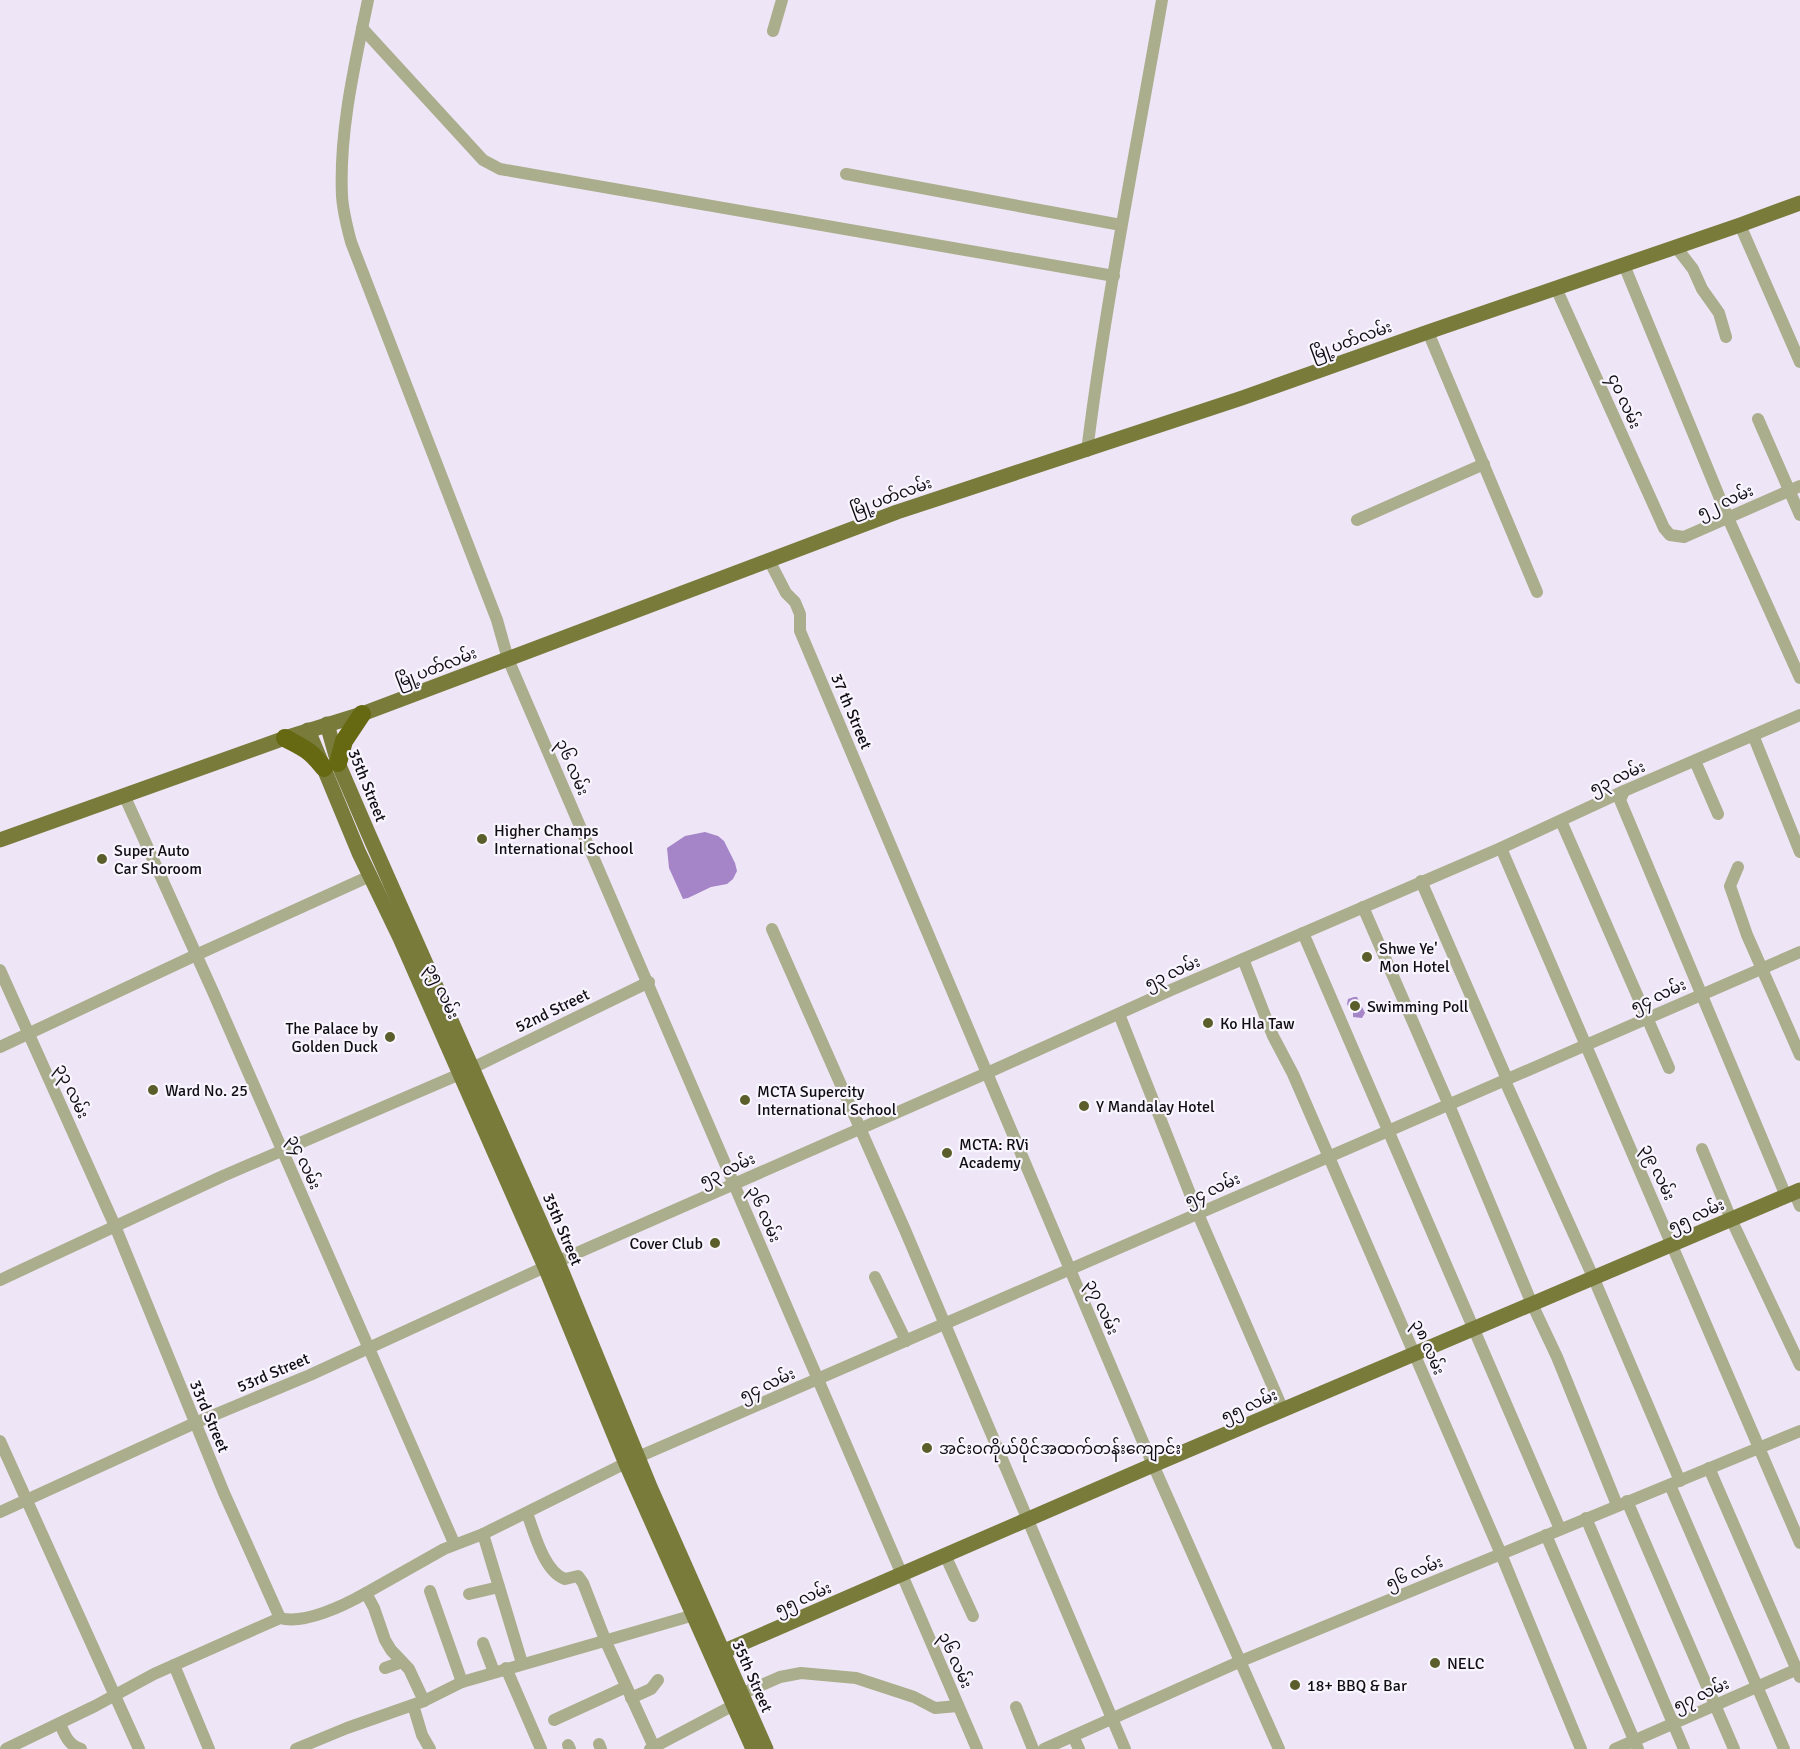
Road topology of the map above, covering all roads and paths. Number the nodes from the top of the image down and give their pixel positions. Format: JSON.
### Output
{"nodes":[{"id":1,"x":368,"y":0,"type":"edge"},
{"id":2,"x":782,"y":0,"type":"edge"},
{"id":3,"x":1162,"y":0,"type":"edge"},
{"id":4,"x":362,"y":28,"type":"junction"},
{"id":5,"x":772,"y":31,"type":"dead end"},
{"id":6,"x":846,"y":174,"type":"dead end"},
{"id":7,"x":1800,"y":202,"type":"edge"},
{"id":8,"x":1121,"y":225,"type":"junction"},
{"id":9,"x":1740,"y":225,"type":"junction"},
{"id":10,"x":1676,"y":247,"type":"junction"},
{"id":11,"x":1624,"y":265,"type":"junction"},
{"id":12,"x":1114,"y":276,"type":"junction"},
{"id":13,"x":1556,"y":288,"type":"junction"},
{"id":14,"x":1428,"y":332,"type":"junction"},
{"id":15,"x":1726,"y":337,"type":"dead end"},
{"id":16,"x":1800,"y":362,"type":"edge"},
{"id":17,"x":1758,"y":419,"type":"dead end"},
{"id":18,"x":1087,"y":451,"type":"junction"},
{"id":19,"x":1484,"y":464,"type":"junction"},
{"id":20,"x":1795,"y":488,"type":"edge"},
{"id":21,"x":1800,"y":515,"type":"edge"},
{"id":22,"x":1728,"y":518,"type":"junction"},
{"id":23,"x":1357,"y":520,"type":"dead end"},
{"id":24,"x":1664,"y":528,"type":"joint"},
{"id":25,"x":770,"y":562,"type":"junction"},
{"id":26,"x":1537,"y":592,"type":"dead end"},
{"id":27,"x":508,"y":659,"type":"junction"},
{"id":28,"x":1800,"y":678,"type":"edge"},
{"id":29,"x":362,"y":714,"type":"junction"},
{"id":30,"x":1800,"y":716,"type":"edge"},
{"id":31,"x":327,"y":724,"type":"junction"},
{"id":32,"x":308,"y":730,"type":"junction"},
{"id":33,"x":1753,"y":735,"type":"junction"},
{"id":34,"x":285,"y":738,"type":"junction"},
{"id":35,"x":1695,"y":761,"type":"junction"},
{"id":36,"x":331,"y":765,"type":"junction"},
{"id":37,"x":1624,"y":791,"type":"junction"},
{"id":38,"x":124,"y":795,"type":"junction"},
{"id":39,"x":1718,"y":814,"type":"dead end"},
{"id":40,"x":1560,"y":821,"type":"junction"},
{"id":41,"x":362,"y":838,"type":"junction"},
{"id":42,"x":0,"y":840,"type":"edge"},
{"id":43,"x":1502,"y":848,"type":"junction"},
{"id":44,"x":1800,"y":852,"type":"edge"},
{"id":45,"x":1738,"y":867,"type":"dead end"},
{"id":46,"x":904,"y":874,"type":"joint"},
{"id":47,"x":370,"y":876,"type":"junction"},
{"id":48,"x":1421,"y":881,"type":"junction"},
{"id":49,"x":1363,"y":907,"type":"junction"},
{"id":50,"x":772,"y":929,"type":"dead end"},
{"id":51,"x":1303,"y":933,"type":"junction"},
{"id":52,"x":1800,"y":952,"type":"edge"},
{"id":53,"x":196,"y":955,"type":"junction"},
{"id":54,"x":1243,"y":959,"type":"junction"},
{"id":55,"x":1761,"y":968,"type":"junction"},
{"id":56,"x":0,"y":970,"type":"edge"},
{"id":57,"x":649,"y":982,"type":"junction"},
{"id":58,"x":1702,"y":994,"type":"junction"},
{"id":59,"x":1119,"y":1014,"type":"junction"},
{"id":60,"x":1647,"y":1018,"type":"junction"},
{"id":61,"x":28,"y":1034,"type":"junction"},
{"id":62,"x":1585,"y":1046,"type":"junction"},
{"id":63,"x":0,"y":1047,"type":"edge"},
{"id":64,"x":1800,"y":1055,"type":"edge"},
{"id":65,"x":1669,"y":1068,"type":"dead end"},
{"id":66,"x":465,"y":1071,"type":"junction"},
{"id":67,"x":987,"y":1073,"type":"junction"},
{"id":68,"x":1506,"y":1080,"type":"junction"},
{"id":69,"x":1449,"y":1105,"type":"junction"},
{"id":70,"x":860,"y":1129,"type":"junction"},
{"id":71,"x":1387,"y":1131,"type":"junction"},
{"id":72,"x":1702,"y":1149,"type":"dead end"},
{"id":73,"x":283,"y":1150,"type":"junction"},
{"id":74,"x":1328,"y":1157,"type":"junction"},
{"id":75,"x":734,"y":1184,"type":"junction"},
{"id":76,"x":1795,"y":1196,"type":"edge"},
{"id":77,"x":1198,"y":1214,"type":"junction"},
{"id":78,"x":1731,"y":1219,"type":"junction"},
{"id":79,"x":115,"y":1226,"type":"junction"},
{"id":80,"x":1672,"y":1245,"type":"junction"},
{"id":81,"x":551,"y":1264,"type":"junction"},
{"id":82,"x":1070,"y":1270,"type":"junction"},
{"id":83,"x":875,"y":1277,"type":"dead end"},
{"id":84,"x":1594,"y":1279,"type":"junction"},
{"id":85,"x":0,"y":1280,"type":"edge"},
{"id":86,"x":1532,"y":1304,"type":"junction"},
{"id":87,"x":945,"y":1324,"type":"junction"},
{"id":88,"x":1475,"y":1329,"type":"junction"},
{"id":89,"x":906,"y":1341,"type":"junction"},
{"id":90,"x":368,"y":1347,"type":"junction"},
{"id":91,"x":1414,"y":1355,"type":"junction"},
{"id":92,"x":1800,"y":1365,"type":"edge"},
{"id":93,"x":817,"y":1380,"type":"junction"},
{"id":94,"x":1283,"y":1410,"type":"junction"},
{"id":95,"x":195,"y":1423,"type":"junction"},
{"id":96,"x":1800,"y":1431,"type":"edge"},
{"id":97,"x":0,"y":1441,"type":"edge"},
{"id":98,"x":1760,"y":1448,"type":"junction"},
{"id":99,"x":632,"y":1461,"type":"junction"},
{"id":100,"x":1153,"y":1464,"type":"junction"},
{"id":101,"x":1709,"y":1468,"type":"junction"},
{"id":102,"x":1675,"y":1483,"type":"junction"},
{"id":103,"x":25,"y":1500,"type":"junction"},
{"id":104,"x":1622,"y":1503,"type":"junction"},
{"id":105,"x":0,"y":1512,"type":"edge"},
{"id":106,"x":527,"y":1513,"type":"junction"},
{"id":107,"x":1586,"y":1518,"type":"junction"},
{"id":108,"x":1028,"y":1519,"type":"junction"},
{"id":109,"x":1560,"y":1529,"type":"junction"},
{"id":110,"x":483,"y":1534,"type":"junction"},
{"id":111,"x":1546,"y":1535,"type":"junction"},
{"id":112,"x":454,"y":1543,"type":"junction"},
{"id":113,"x":1800,"y":1543,"type":"edge"},
{"id":114,"x":1500,"y":1554,"type":"junction"},
{"id":115,"x":945,"y":1556,"type":"junction"},
{"id":116,"x":901,"y":1575,"type":"junction"},
{"id":117,"x":499,"y":1587,"type":"junction"},
{"id":118,"x":430,"y":1591,"type":"dead end"},
{"id":119,"x":366,"y":1593,"type":"junction"},
{"id":120,"x":469,"y":1594,"type":"dead end"},
{"id":121,"x":700,"y":1614,"type":"junction"},
{"id":122,"x":973,"y":1616,"type":"dead end"},
{"id":123,"x":280,"y":1618,"type":"junction"},
{"id":124,"x":483,"y":1642,"type":"dead end"},
{"id":125,"x":606,"y":1642,"type":"junction"},
{"id":126,"x":718,"y":1654,"type":"junction"},
{"id":127,"x":1240,"y":1661,"type":"junction"},
{"id":128,"x":402,"y":1662,"type":"junction"},
{"id":129,"x":522,"y":1663,"type":"junction"},
{"id":130,"x":174,"y":1665,"type":"junction"},
{"id":131,"x":385,"y":1668,"type":"dead end"},
{"id":132,"x":500,"y":1670,"type":"junction"},
{"id":133,"x":1799,"y":1672,"type":"edge"},
{"id":134,"x":658,"y":1680,"type":"dead end"},
{"id":135,"x":462,"y":1682,"type":"junction"},
{"id":136,"x":1758,"y":1687,"type":"junction"},
{"id":137,"x":629,"y":1692,"type":"junction"},
{"id":138,"x":116,"y":1695,"type":"junction"},
{"id":139,"x":738,"y":1699,"type":"junction"},
{"id":140,"x":418,"y":1703,"type":"junction"},
{"id":141,"x":1716,"y":1705,"type":"junction"},
{"id":142,"x":958,"y":1706,"type":"junction"},
{"id":143,"x":1016,"y":1707,"type":"dead end"},
{"id":144,"x":1112,"y":1719,"type":"junction"},
{"id":145,"x":554,"y":1720,"type":"dead end"},
{"id":146,"x":60,"y":1724,"type":"junction"},
{"id":147,"x":1673,"y":1724,"type":"junction"},
{"id":148,"x":1073,"y":1736,"type":"junction"},
{"id":149,"x":1637,"y":1744,"type":"edge"},
{"id":150,"x":652,"y":1748,"type":"edge"},
{"id":151,"x":6,"y":1749,"type":"edge"},
{"id":152,"x":81,"y":1749,"type":"edge"},
{"id":153,"x":140,"y":1749,"type":"edge"},
{"id":154,"x":209,"y":1749,"type":"edge"},
{"id":155,"x":296,"y":1749,"type":"edge"},
{"id":156,"x":430,"y":1749,"type":"edge"},
{"id":157,"x":541,"y":1749,"type":"edge"},
{"id":158,"x":753,"y":1749,"type":"edge"},
{"id":159,"x":766,"y":1749,"type":"edge"},
{"id":160,"x":977,"y":1749,"type":"edge"},
{"id":161,"x":1033,"y":1749,"type":"edge"},
{"id":162,"x":1044,"y":1749,"type":"edge"},
{"id":163,"x":1079,"y":1749,"type":"edge"},
{"id":164,"x":1125,"y":1749,"type":"edge"},
{"id":165,"x":1279,"y":1749,"type":"edge"},
{"id":166,"x":1581,"y":1749,"type":"edge"},
{"id":167,"x":1615,"y":1749,"type":"edge"},
{"id":168,"x":1684,"y":1749,"type":"edge"},
{"id":169,"x":1734,"y":1749,"type":"edge"},
{"id":170,"x":1784,"y":1749,"type":"edge"}],
"edges":[{"from":1,"to":4,"type":"street","name":"၃၆ လမ်း"},
{"from":2,"to":5,"type":"street"},
{"from":3,"to":8,"type":"street"},
{"from":4,"to":12,"type":"street"},
{"from":4,"to":27,"type":"street","name":"၃၆ လမ်း"},
{"from":6,"to":8,"type":"street"},
{"from":7,"to":9,"type":"main road","name":"မြို့ပတ်လမ်း"},
{"from":8,"to":12,"type":"street"},
{"from":9,"to":10,"type":"main road","name":"မြို့ပတ်လမ်း"},
{"from":9,"to":16,"type":"street"},
{"from":10,"to":11,"type":"main road","name":"မြို့ပတ်လမ်း"},
{"from":10,"to":15,"type":"street"},
{"from":11,"to":13,"type":"main road","name":"မြို့ပတ်လမ်း"},
{"from":11,"to":22,"type":"street"},
{"from":12,"to":18,"type":"street"},
{"from":13,"to":14,"type":"main road","name":"မြို့ပတ်လမ်း"},
{"from":13,"to":24,"type":"street","name":"၄၀ လမ်း"},
{"from":14,"to":18,"type":"main road","name":"မြို့ပတ်လမ်း"},
{"from":14,"to":19,"type":"street"},
{"from":17,"to":20,"type":"street"},
{"from":18,"to":25,"type":"main road","name":"မြို့ပတ်လမ်း"},
{"from":19,"to":23,"type":"street"},
{"from":19,"to":26,"type":"street"},
{"from":20,"to":21,"type":"street"},
{"from":20,"to":22,"type":"street","name":"၅၂ လမ်း"},
{"from":22,"to":24,"type":"street","name":"၅၂ လမ်း"},
{"from":22,"to":28,"type":"street"},
{"from":25,"to":27,"type":"main road","name":"မြို့ပတ်လမ်း"},
{"from":25,"to":46,"type":"street","name":"37 th Street"},
{"from":27,"to":29,"type":"main road","name":"မြို့ပတ်လမ်း"},
{"from":27,"to":57,"type":"street","name":"၃၆ လမ်း"},
{"from":29,"to":31,"type":"main road","name":"မြို့ပတ်လမ်း"},
{"from":29,"to":36,"type":"highway"},
{"from":30,"to":33,"type":"street","name":"၅၃ လမ်း"},
{"from":31,"to":32,"type":"main road","name":"မြို့ပတ်လမ်း"},
{"from":31,"to":36,"type":"main road","name":"35th Street"},
{"from":32,"to":34,"type":"main road","name":"မြို့ပတ်လမ်း"},
{"from":32,"to":36,"type":"main road"},
{"from":33,"to":35,"type":"street","name":"၅၃ လမ်း"},
{"from":33,"to":44,"type":"street"},
{"from":34,"to":36,"type":"highway"},
{"from":34,"to":38,"type":"main road","name":"မြို့ပတ်လမ်း"},
{"from":35,"to":37,"type":"street","name":"၅၃ လမ်း"},
{"from":35,"to":39,"type":"street"},
{"from":36,"to":41,"type":"main road","name":"35th Street"},
{"from":37,"to":40,"type":"street","name":"၅၃ လမ်း"},
{"from":37,"to":58,"type":"street"},
{"from":38,"to":42,"type":"main road","name":"မြို့ပတ်လမ်း"},
{"from":38,"to":53,"type":"street","name":"၃၄ လမ်း"},
{"from":40,"to":43,"type":"street","name":"၅၃ လမ်း"},
{"from":40,"to":60,"type":"street"},
{"from":41,"to":47,"type":"main road","name":"၃၅ လမ်း"},
{"from":41,"to":66,"type":"main road","name":"35th Street"},
{"from":43,"to":48,"type":"street","name":"၅၃ လမ်း"},
{"from":43,"to":62,"type":"street","name":"၃၉ လမ်း"},
{"from":45,"to":55,"type":"street"},
{"from":46,"to":67,"type":"street","name":"၃၇ လမ်း"},
{"from":47,"to":53,"type":"street"},
{"from":47,"to":66,"type":"main road","name":"၃၅ လမ်း"},
{"from":48,"to":49,"type":"street","name":"၅၃ လမ်း"},
{"from":48,"to":68,"type":"street"},
{"from":49,"to":51,"type":"street","name":"၅၃ လမ်း"},
{"from":49,"to":69,"type":"street"},
{"from":50,"to":70,"type":"street"},
{"from":51,"to":54,"type":"street","name":"၅၃ လမ်း"},
{"from":51,"to":71,"type":"street"},
{"from":52,"to":55,"type":"street","name":"၅၄ လမ်း"},
{"from":53,"to":61,"type":"street"},
{"from":53,"to":73,"type":"street","name":"၃၄ လမ်း"},
{"from":54,"to":59,"type":"street","name":"၅၃ လမ်း"},
{"from":54,"to":74,"type":"street","name":"၃၈ လမ်း"},
{"from":55,"to":58,"type":"street","name":"၅၄ လမ်း"},
{"from":55,"to":64,"type":"street"},
{"from":56,"to":61,"type":"street","name":"၃၃ လမ်း"},
{"from":57,"to":66,"type":"street","name":"52nd Street"},
{"from":57,"to":75,"type":"street","name":"၃၆ လမ်း"},
{"from":58,"to":60,"type":"street","name":"၅၄ လမ်း"},
{"from":58,"to":76,"type":"street"},
{"from":59,"to":67,"type":"street","name":"၅၃ လမ်း"},
{"from":59,"to":77,"type":"street"},
{"from":60,"to":62,"type":"street","name":"၅၄ လမ်း"},
{"from":60,"to":65,"type":"street"},
{"from":61,"to":63,"type":"street"},
{"from":61,"to":79,"type":"street","name":"၃၃ လမ်း"},
{"from":62,"to":68,"type":"street","name":"၅၄ လမ်း"},
{"from":62,"to":80,"type":"street","name":"၃၉ လမ်း"},
{"from":66,"to":73,"type":"street","name":"52nd Street"},
{"from":66,"to":81,"type":"main road","name":"၃၅ လမ်း"},
{"from":67,"to":70,"type":"street","name":"၅၃ လမ်း"},
{"from":67,"to":82,"type":"street","name":"၃၇ လမ်း"},
{"from":68,"to":69,"type":"street","name":"၅၄ လမ်း"},
{"from":68,"to":84,"type":"street"},
{"from":69,"to":71,"type":"street","name":"၅၄ လမ်း"},
{"from":69,"to":86,"type":"street"},
{"from":70,"to":75,"type":"street","name":"၅၃ လမ်း"},
{"from":70,"to":87,"type":"street"},
{"from":71,"to":74,"type":"street","name":"၅၄ လမ်း"},
{"from":71,"to":88,"type":"street"},
{"from":72,"to":78,"type":"street"},
{"from":73,"to":79,"type":"street","name":"52nd Street"},
{"from":73,"to":90,"type":"street","name":"၃၄ လမ်း"},
{"from":74,"to":77,"type":"street","name":"၅၄ လမ်း"},
{"from":74,"to":91,"type":"street","name":"၃၈ လမ်း"},
{"from":75,"to":81,"type":"street","name":"၅၃ လမ်း"},
{"from":75,"to":93,"type":"street","name":"၃၆ လမ်း"},
{"from":76,"to":78,"type":"main road","name":"၅၅ လမ်း"},
{"from":77,"to":82,"type":"street","name":"၅၄ လမ်း"},
{"from":77,"to":94,"type":"street"},
{"from":78,"to":80,"type":"main road","name":"၅၅ လမ်း"},
{"from":78,"to":92,"type":"street"},
{"from":79,"to":85,"type":"street","name":"52nd Street"},
{"from":79,"to":95,"type":"street","name":"33rd Street"},
{"from":80,"to":84,"type":"main road","name":"၅၅ လမ်း"},
{"from":80,"to":98,"type":"street","name":"၃၉ လမ်း"},
{"from":81,"to":90,"type":"street","name":"53rd Street"},
{"from":81,"to":99,"type":"main road","name":"35th Street"},
{"from":82,"to":87,"type":"street","name":"၅၄ လမ်း"},
{"from":82,"to":100,"type":"street","name":"၃၇ လမ်း"},
{"from":83,"to":89,"type":"street"},
{"from":84,"to":86,"type":"main road","name":"၅၅ လမ်း"},
{"from":84,"to":102,"type":"street"},
{"from":86,"to":88,"type":"main road","name":"၅၅ လမ်း"},
{"from":86,"to":104,"type":"street"},
{"from":87,"to":89,"type":"street","name":"၅၄ လမ်း"},
{"from":87,"to":108,"type":"street"},
{"from":88,"to":91,"type":"main road","name":"၅၅ လမ်း"},
{"from":88,"to":109,"type":"street"},
{"from":89,"to":93,"type":"street","name":"၅၄ လမ်း"},
{"from":90,"to":95,"type":"street","name":"53rd Street"},
{"from":90,"to":112,"type":"street","name":"၃၄ လမ်း"},
{"from":91,"to":94,"type":"main road","name":"၅၅ လမ်း"},
{"from":91,"to":114,"type":"street","name":"၃၈ လမ်း"},
{"from":93,"to":99,"type":"street","name":"၅၄ လမ်း"},
{"from":93,"to":116,"type":"street","name":"၃၆ လမ်း"},
{"from":94,"to":100,"type":"main road","name":"၅၅ လမ်း"},
{"from":95,"to":103,"type":"street","name":"53rd Street"},
{"from":95,"to":123,"type":"street","name":"33rd Street"},
{"from":96,"to":98,"type":"street","name":"၅၆ လမ်း"},
{"from":97,"to":103,"type":"street"},
{"from":98,"to":101,"type":"street","name":"၅၆ လမ်း"},
{"from":98,"to":113,"type":"street","name":"၃၉ လမ်း"},
{"from":99,"to":106,"type":"street","name":"၅၄ လမ်း"},
{"from":99,"to":121,"type":"main road","name":"35th Street"},
{"from":100,"to":108,"type":"main road","name":"၅၅ လမ်း"},
{"from":100,"to":127,"type":"street","name":"၃၇ လမ်း"},
{"from":101,"to":102,"type":"street","name":"၅၆ လမ်း"},
{"from":101,"to":133,"type":"street"},
{"from":102,"to":104,"type":"street","name":"၅၆ လမ်း"},
{"from":102,"to":136,"type":"street"},
{"from":103,"to":105,"type":"street","name":"53rd Street"},
{"from":103,"to":138,"type":"street"},
{"from":104,"to":107,"type":"street","name":"၅၆ လမ်း"},
{"from":104,"to":141,"type":"street"},
{"from":106,"to":110,"type":"street","name":"၅၄ လမ်း"},
{"from":106,"to":125,"type":"street"},
{"from":107,"to":109,"type":"street","name":"၅၆ လမ်း"},
{"from":107,"to":147,"type":"street"},
{"from":108,"to":115,"type":"main road","name":"၅၅ လမ်း"},
{"from":108,"to":144,"type":"street"},
{"from":109,"to":111,"type":"street","name":"၅၆ လမ်း"},
{"from":110,"to":112,"type":"street","name":"၅၄ လမ်း"},
{"from":110,"to":117,"type":"street"},
{"from":111,"to":114,"type":"street","name":"၅၆ လမ်း"},
{"from":111,"to":149,"type":"street"},
{"from":112,"to":119,"type":"street","name":"၅၄ လမ်း"},
{"from":114,"to":127,"type":"street","name":"၅၆ လမ်း"},
{"from":114,"to":166,"type":"street","name":"၃၈ လမ်း"},
{"from":115,"to":116,"type":"main road","name":"၅၅ လမ်း"},
{"from":115,"to":122,"type":"street"},
{"from":116,"to":126,"type":"main road","name":"၅၅ လမ်း"},
{"from":116,"to":142,"type":"street","name":"၃၆ လမ်း"},
{"from":117,"to":120,"type":"street"},
{"from":117,"to":129,"type":"street"},
{"from":118,"to":135,"type":"street"},
{"from":119,"to":123,"type":"street","name":"၅၄ လမ်း"},
{"from":119,"to":128,"type":"street"},
{"from":121,"to":125,"type":"street"},
{"from":121,"to":126,"type":"main road","name":"35th Street"},
{"from":123,"to":130,"type":"street"},
{"from":124,"to":132,"type":"street"},
{"from":125,"to":129,"type":"street"},
{"from":125,"to":137,"type":"street"},
{"from":126,"to":139,"type":"main road","name":"35th Street"},
{"from":127,"to":144,"type":"street","name":"၅၆ လမ်း"},
{"from":127,"to":165,"type":"street","name":"၃၇ လမ်း"},
{"from":128,"to":131,"type":"street"},
{"from":128,"to":140,"type":"street"},
{"from":129,"to":132,"type":"street"},
{"from":130,"to":138,"type":"street"},
{"from":130,"to":154,"type":"street"},
{"from":132,"to":135,"type":"street"},
{"from":132,"to":157,"type":"street"},
{"from":133,"to":136,"type":"street","name":"၅၇ လမ်း"},
{"from":134,"to":137,"type":"street"},
{"from":135,"to":140,"type":"street"},
{"from":136,"to":141,"type":"street","name":"၅၇ လမ်း"},
{"from":136,"to":170,"type":"street"},
{"from":137,"to":145,"type":"street"},
{"from":137,"to":150,"type":"street"},
{"from":138,"to":146,"type":"street"},
{"from":138,"to":153,"type":"street"},
{"from":139,"to":142,"type":"street"},
{"from":139,"to":150,"type":"street"},
{"from":139,"to":158,"type":"main road","name":"35th Street"},
{"from":139,"to":159,"type":"main road","name":"35th Street"},
{"from":140,"to":155,"type":"street"},
{"from":140,"to":156,"type":"street"},
{"from":141,"to":147,"type":"street","name":"၅၇ လမ်း"},
{"from":141,"to":169,"type":"street"},
{"from":142,"to":160,"type":"street","name":"၃၆ လမ်း"},
{"from":143,"to":161,"type":"street"},
{"from":144,"to":148,"type":"street","name":"၅၆ လမ်း"},
{"from":144,"to":164,"type":"street"},
{"from":146,"to":151,"type":"street"},
{"from":146,"to":152,"type":"street"},
{"from":147,"to":149,"type":"street","name":"၅၇ လမ်း"},
{"from":147,"to":168,"type":"street"},
{"from":148,"to":162,"type":"street","name":"၅၆ လမ်း"},
{"from":148,"to":163,"type":"street"},
{"from":149,"to":167,"type":"street","name":"၅၇ လမ်း"}]}
